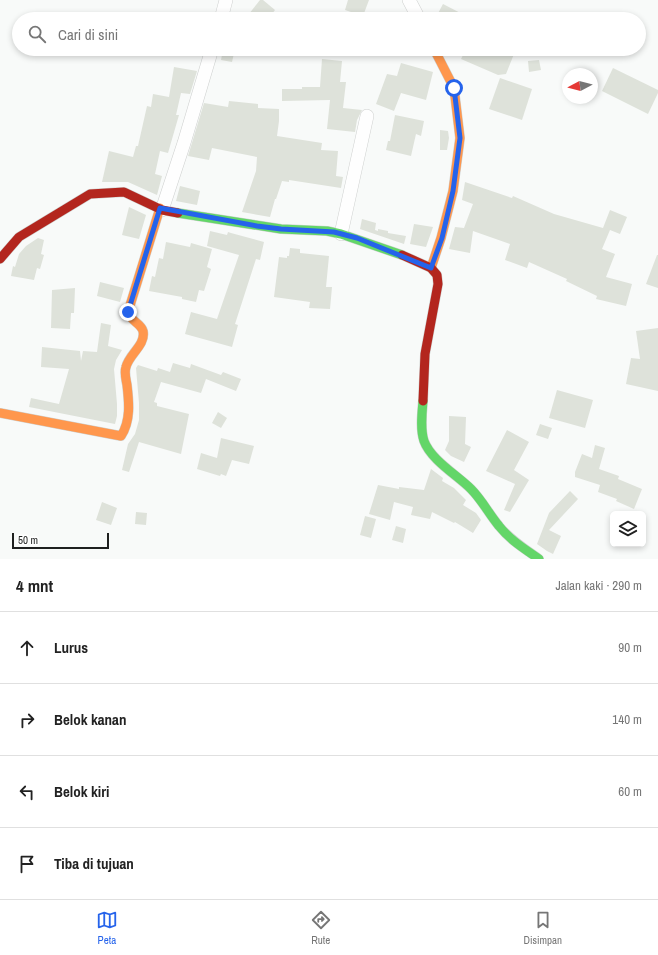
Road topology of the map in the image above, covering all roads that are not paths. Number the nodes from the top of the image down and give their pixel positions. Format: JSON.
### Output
{"nodes":[{"id":1,"x":226,"y":0,"type":"edge"},
{"id":2,"x":409,"y":0,"type":"edge"},
{"id":3,"x":223,"y":12,"type":"edge"},
{"id":4,"x":415,"y":12,"type":"edge"},
{"id":5,"x":210,"y":56,"type":"edge"},
{"id":6,"x":438,"y":56,"type":"edge"},
{"id":7,"x":368,"y":116,"type":"dead end"},
{"id":8,"x":161,"y":209,"type":"junction"},
{"id":9,"x":341,"y":234,"type":"junction"},
{"id":10,"x":0,"y":259,"type":"edge"},
{"id":11,"x":431,"y":268,"type":"junction"},
{"id":12,"x":0,"y":413,"type":"edge"},
{"id":13,"x":539,"y":559,"type":"edge"}],
"edges":[{"from":1,"to":3,"type":"street"},
{"from":2,"to":4,"type":"street"},
{"from":5,"to":8,"type":"street"},
{"from":6,"to":11,"type":"street"},
{"from":7,"to":9,"type":"street"},
{"from":8,"to":9,"type":"street"},
{"from":8,"to":10,"type":"street"},
{"from":8,"to":12,"type":"street"},
{"from":9,"to":11,"type":"street"},
{"from":11,"to":13,"type":"street"}]}
